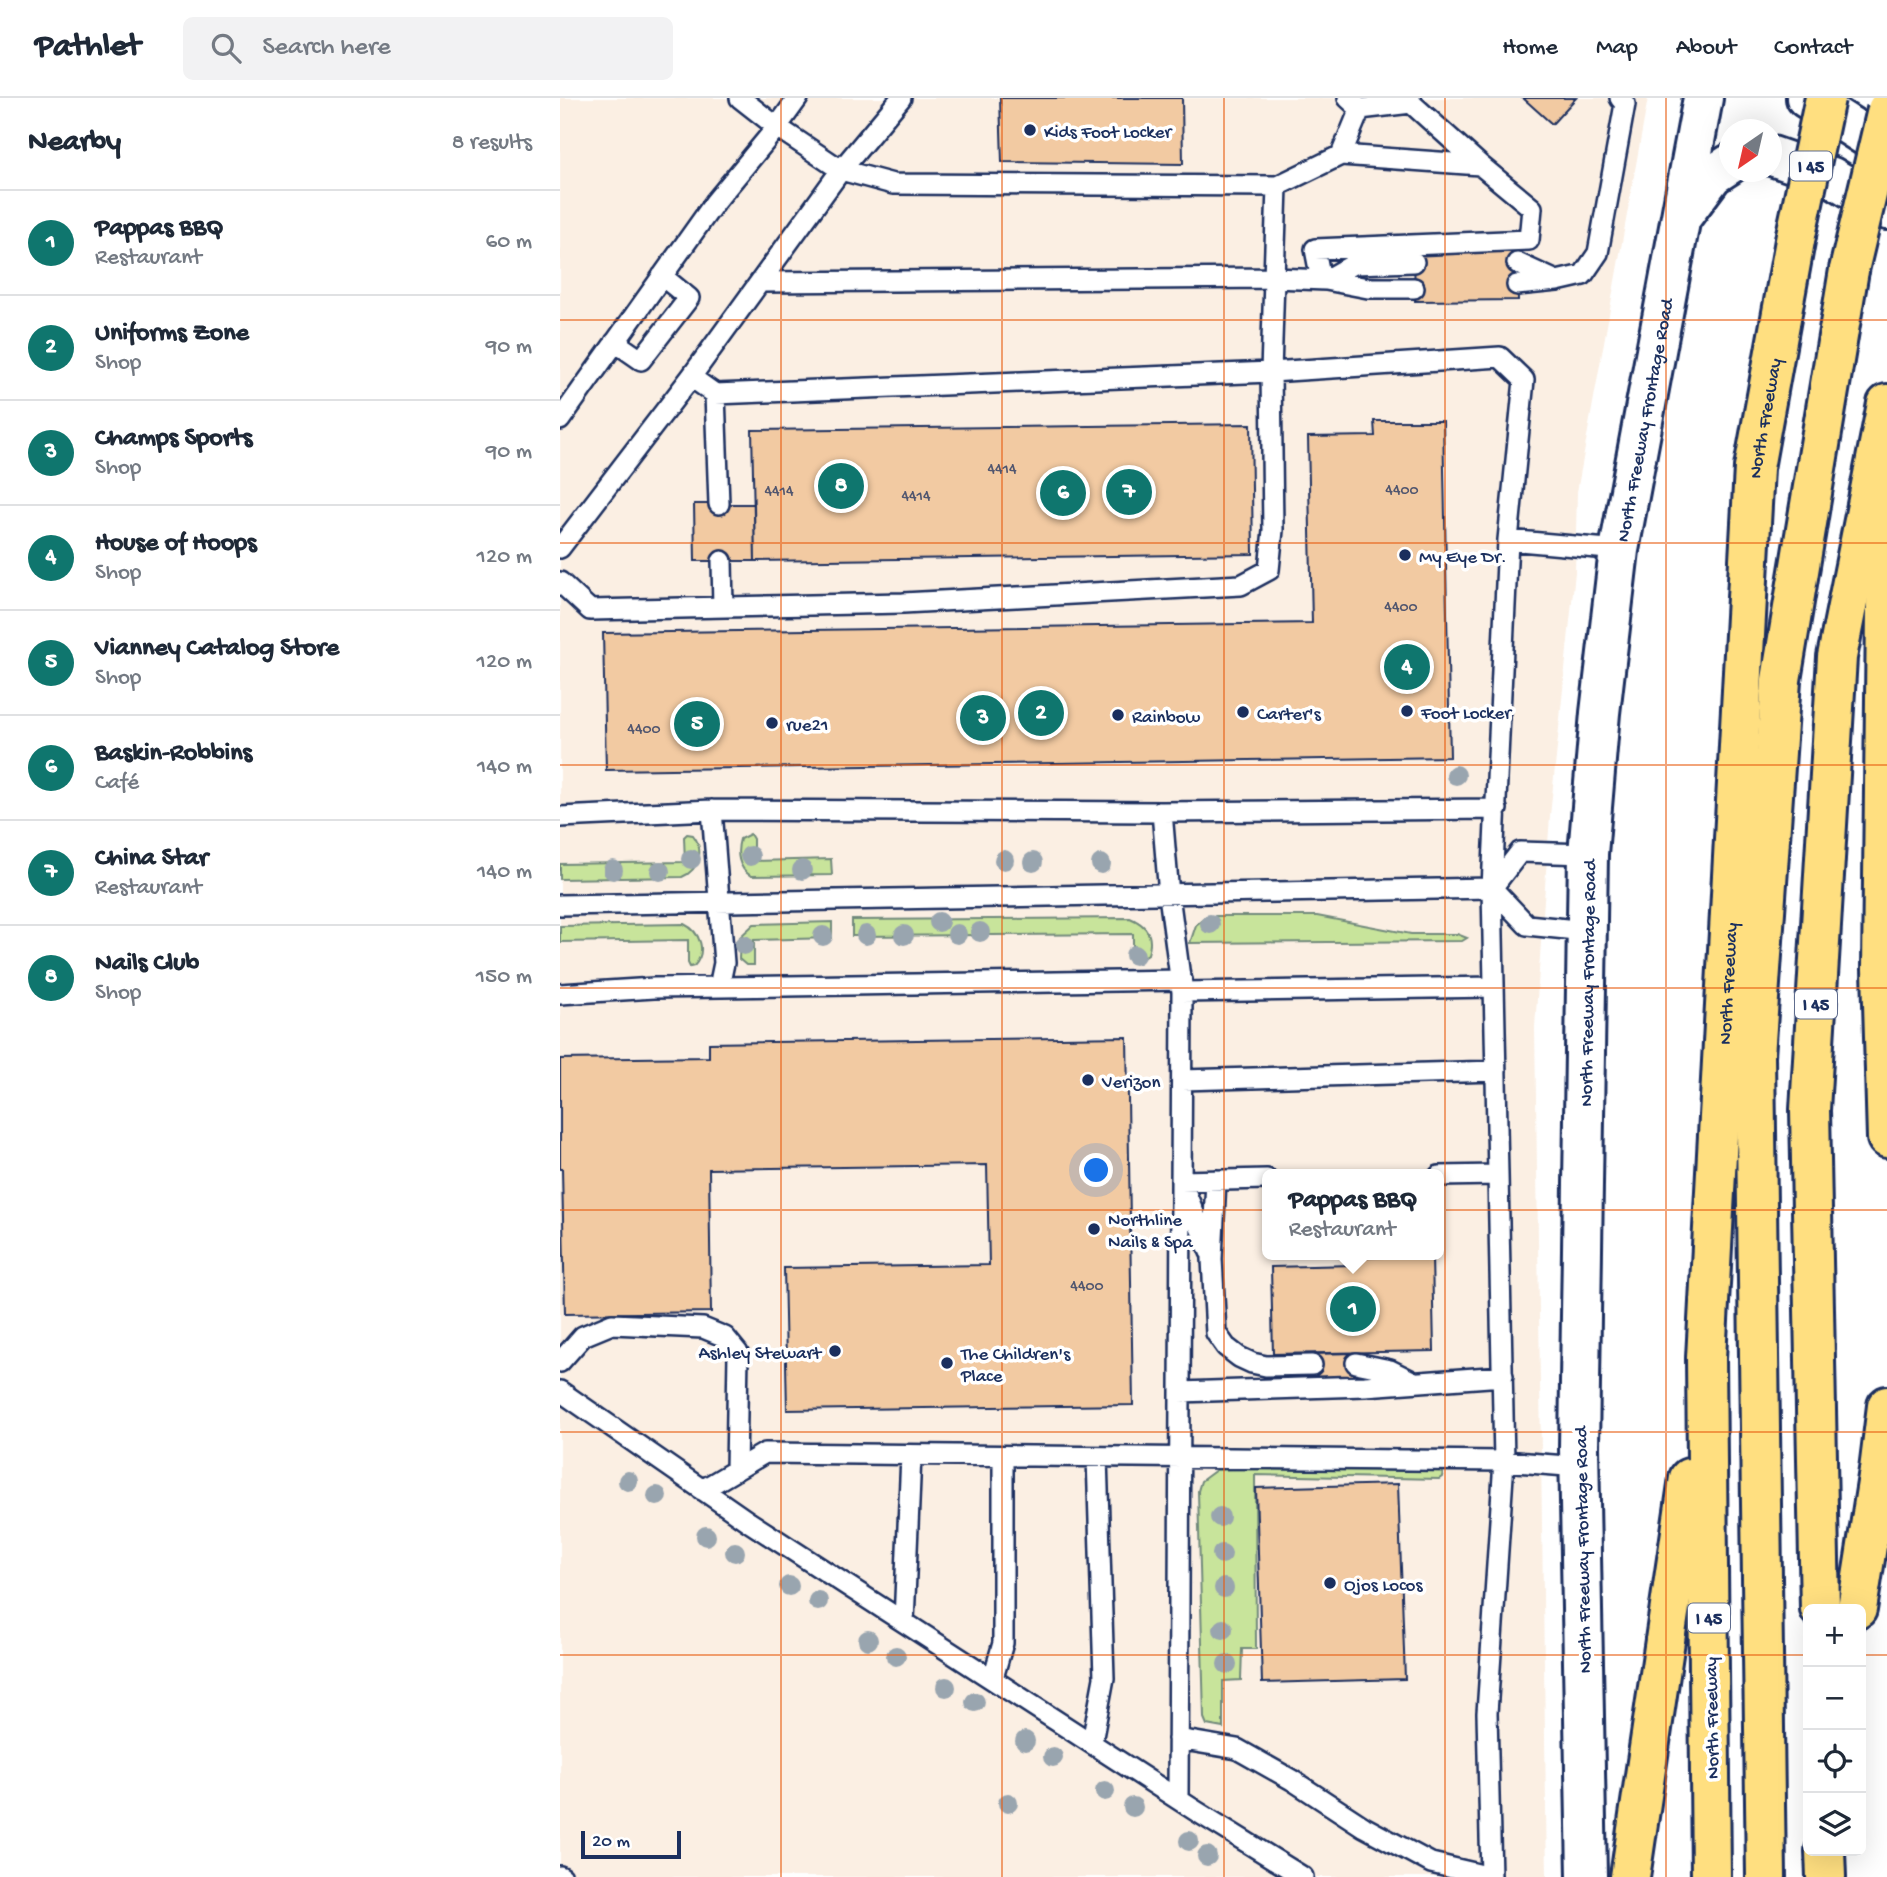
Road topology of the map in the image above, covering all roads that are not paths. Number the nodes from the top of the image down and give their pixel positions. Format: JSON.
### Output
{"nodes":[{"id":1,"x":740,"y":98,"type":"edge"},
{"id":2,"x":798,"y":98,"type":"edge"},
{"id":3,"x":901,"y":98,"type":"edge"},
{"id":4,"x":1620,"y":98,"type":"edge"},
{"id":5,"x":1703,"y":98,"type":"edge"},
{"id":6,"x":1806,"y":98,"type":"edge"},
{"id":7,"x":1825,"y":98,"type":"edge"},
{"id":8,"x":1410,"y":100,"type":"edge"},
{"id":9,"x":1354,"y":103,"type":"edge"},
{"id":10,"x":1887,"y":110,"type":"edge"},
{"id":11,"x":777,"y":127,"type":"junction"},
{"id":12,"x":1887,"y":150,"type":"edge"},
{"id":13,"x":1340,"y":155,"type":"junction"},
{"id":14,"x":1782,"y":160,"type":"edge"},
{"id":15,"x":1480,"y":165,"type":"junction"},
{"id":16,"x":841,"y":170,"type":"junction"},
{"id":17,"x":1719,"y":171,"type":"edge"},
{"id":18,"x":1277,"y":186,"type":"junction"},
{"id":19,"x":1887,"y":210,"type":"edge"},
{"id":20,"x":1681,"y":217,"type":"junction"},
{"id":21,"x":1414,"y":262,"type":"dead end"},
{"id":22,"x":1517,"y":263,"type":"dead end"},
{"id":23,"x":662,"y":276,"type":"junction"},
{"id":24,"x":1274,"y":278,"type":"junction"},
{"id":25,"x":1324,"y":280,"type":"junction"},
{"id":26,"x":1557,"y":281,"type":"junction"},
{"id":27,"x":761,"y":282,"type":"junction"},
{"id":28,"x":1517,"y":285,"type":"dead end"},
{"id":29,"x":1414,"y":288,"type":"dead end"},
{"id":30,"x":615,"y":342,"type":"junction"},
{"id":31,"x":1270,"y":372,"type":"junction"},
{"id":32,"x":691,"y":377,"type":"junction"},
{"id":33,"x":715,"y":394,"type":"junction"},
{"id":34,"x":1887,"y":404,"type":"edge"},
{"id":35,"x":560,"y":420,"type":"edge"},
{"id":36,"x":719,"y":504,"type":"dead end"},
{"id":37,"x":1887,"y":520,"type":"edge"},
{"id":38,"x":1508,"y":540,"type":"junction"},
{"id":39,"x":560,"y":548,"type":"edge"},
{"id":40,"x":1619,"y":550,"type":"junction"},
{"id":41,"x":722,"y":561,"type":"dead end"},
{"id":42,"x":560,"y":582,"type":"edge"},
{"id":43,"x":723,"y":607,"type":"junction"},
{"id":44,"x":1497,"y":809,"type":"junction"},
{"id":45,"x":712,"y":810,"type":"junction"},
{"id":46,"x":1162,"y":813,"type":"junction"},
{"id":47,"x":560,"y":817,"type":"edge"},
{"id":48,"x":1588,"y":854,"type":"junction"},
{"id":49,"x":1492,"y":888,"type":"junction"},
{"id":50,"x":1169,"y":895,"type":"junction"},
{"id":51,"x":720,"y":902,"type":"junction"},
{"id":52,"x":560,"y":905,"type":"edge"},
{"id":53,"x":1586,"y":931,"type":"junction"},
{"id":54,"x":1182,"y":986,"type":"junction"},
{"id":55,"x":719,"y":987,"type":"junction"},
{"id":56,"x":1494,"y":987,"type":"junction"},
{"id":57,"x":560,"y":995,"type":"edge"},
{"id":58,"x":1496,"y":1071,"type":"junction"},
{"id":59,"x":1182,"y":1080,"type":"junction"},
{"id":60,"x":1887,"y":1138,"type":"edge"},
{"id":61,"x":1499,"y":1175,"type":"junction"},
{"id":62,"x":1444,"y":1176,"type":"edge"},
{"id":63,"x":1262,"y":1179,"type":"edge"},
{"id":64,"x":1216,"y":1180,"type":"junction"},
{"id":65,"x":1181,"y":1181,"type":"junction"},
{"id":66,"x":1212,"y":1259,"type":"junction"},
{"id":67,"x":1706,"y":1358,"type":"junction"},
{"id":68,"x":560,"y":1362,"type":"edge"},
{"id":69,"x":1356,"y":1363,"type":"dead end"},
{"id":70,"x":1312,"y":1365,"type":"dead end"},
{"id":71,"x":1503,"y":1376,"type":"junction"},
{"id":72,"x":1414,"y":1382,"type":"junction"},
{"id":73,"x":560,"y":1391,"type":"edge"},
{"id":74,"x":1180,"y":1392,"type":"junction"},
{"id":75,"x":1887,"y":1406,"type":"edge"},
{"id":76,"x":911,"y":1455,"type":"junction"},
{"id":77,"x":1003,"y":1456,"type":"junction"},
{"id":78,"x":1097,"y":1457,"type":"junction"},
{"id":79,"x":1179,"y":1458,"type":"junction"},
{"id":80,"x":1504,"y":1461,"type":"junction"},
{"id":81,"x":1579,"y":1468,"type":"junction"},
{"id":82,"x":736,"y":1470,"type":"junction"},
{"id":83,"x":702,"y":1490,"type":"junction"},
{"id":84,"x":1820,"y":1604,"type":"edge"},
{"id":85,"x":1858,"y":1604,"type":"edge"},
{"id":86,"x":904,"y":1622,"type":"junction"},
{"id":87,"x":993,"y":1678,"type":"junction"},
{"id":88,"x":1178,"y":1739,"type":"junction"},
{"id":89,"x":1091,"y":1742,"type":"junction"},
{"id":90,"x":1178,"y":1797,"type":"junction"},
{"id":91,"x":1825,"y":1856,"type":"edge"},
{"id":92,"x":1303,"y":1877,"type":"edge"},
{"id":93,"x":1491,"y":1877,"type":"edge"},
{"id":94,"x":1587,"y":1877,"type":"edge"},
{"id":95,"x":1630,"y":1877,"type":"edge"},
{"id":96,"x":1711,"y":1877,"type":"edge"},
{"id":97,"x":1766,"y":1877,"type":"edge"},
{"id":98,"x":1826,"y":1877,"type":"edge"}],
"edges":[{"from":1,"to":11,"type":"lane"},
{"from":2,"to":11,"type":"lane"},
{"from":3,"to":16,"type":"lane"},
{"from":4,"to":26,"type":"lane"},
{"from":5,"to":20,"type":"main road","name":"North Freeway Frontage Road"},
{"from":6,"to":12,"type":"main road"},
{"from":7,"to":67,"type":"highway","name":"North Freeway","number":"I 45","bridge":true},
{"from":8,"to":9,"type":"lane"},
{"from":8,"to":15,"type":"lane"},
{"from":9,"to":13,"type":"lane"},
{"from":10,"to":97,"type":"highway","name":"North Freeway","bridge":true},
{"from":11,"to":16,"type":"lane"},
{"from":11,"to":23,"type":"lane"},
{"from":13,"to":15,"type":"lane"},
{"from":13,"to":18,"type":"lane"},
{"from":14,"to":19,"type":"main road"},
{"from":15,"to":25,"type":"lane"},
{"from":16,"to":18,"type":"lane"},
{"from":16,"to":27,"type":"lane"},
{"from":17,"to":20,"type":"main road"},
{"from":18,"to":24,"type":"lane"},
{"from":20,"to":40,"type":"main road","name":"North Freeway Frontage Road"},
{"from":21,"to":25,"type":"lane"},
{"from":22,"to":26,"type":"lane"},
{"from":23,"to":30,"type":"lane"},
{"from":23,"to":30,"type":"lane"},
{"from":24,"to":25,"type":"lane"},
{"from":24,"to":27,"type":"lane"},
{"from":24,"to":31,"type":"lane"},
{"from":25,"to":29,"type":"lane"},
{"from":26,"to":28,"type":"lane"},
{"from":27,"to":32,"type":"lane"},
{"from":30,"to":35,"type":"lane"},
{"from":31,"to":33,"type":"lane"},
{"from":31,"to":38,"type":"lane"},
{"from":31,"to":43,"type":"lane"},
{"from":32,"to":33,"type":"lane"},
{"from":32,"to":39,"type":"lane"},
{"from":33,"to":36,"type":"lane"},
{"from":34,"to":84,"type":"highway","number":"I 45"},
{"from":37,"to":60,"type":"highway"},
{"from":38,"to":40,"type":"lane"},
{"from":38,"to":44,"type":"lane"},
{"from":40,"to":48,"type":"main road","name":"North Freeway Frontage Road"},
{"from":41,"to":43,"type":"lane"},
{"from":42,"to":43,"type":"lane"},
{"from":44,"to":46,"type":"lane"},
{"from":44,"to":49,"type":"lane"},
{"from":45,"to":46,"type":"lane"},
{"from":45,"to":47,"type":"lane"},
{"from":45,"to":51,"type":"lane"},
{"from":46,"to":50,"type":"lane"},
{"from":48,"to":49,"type":"lane"},
{"from":48,"to":53,"type":"main road","name":"North Freeway Frontage Road"},
{"from":49,"to":50,"type":"lane"},
{"from":49,"to":53,"type":"lane"},
{"from":49,"to":56,"type":"lane"},
{"from":50,"to":51,"type":"lane"},
{"from":50,"to":54,"type":"lane"},
{"from":51,"to":52,"type":"lane"},
{"from":51,"to":55,"type":"lane"},
{"from":53,"to":81,"type":"main road","name":"North Freeway Frontage Road"},
{"from":54,"to":55,"type":"lane"},
{"from":54,"to":56,"type":"lane"},
{"from":54,"to":59,"type":"lane"},
{"from":55,"to":57,"type":"lane"},
{"from":56,"to":58,"type":"lane"},
{"from":58,"to":59,"type":"lane"},
{"from":58,"to":61,"type":"lane"},
{"from":59,"to":65,"type":"lane"},
{"from":61,"to":62,"type":"lane"},
{"from":61,"to":71,"type":"lane"},
{"from":63,"to":64,"type":"lane"},
{"from":64,"to":65,"type":"lane"},
{"from":64,"to":66,"type":"lane"},
{"from":65,"to":66,"type":"lane"},
{"from":65,"to":74,"type":"lane"},
{"from":66,"to":70,"type":"lane"},
{"from":67,"to":95,"type":"highway"},
{"from":67,"to":96,"type":"highway","name":"North Freeway","number":"I 45"},
{"from":68,"to":82,"type":"lane"},
{"from":69,"to":72,"type":"lane"},
{"from":71,"to":72,"type":"lane"},
{"from":71,"to":80,"type":"lane"},
{"from":72,"to":74,"type":"lane"},
{"from":73,"to":83,"type":"lane"},
{"from":74,"to":79,"type":"lane"},
{"from":75,"to":85,"type":"highway"},
{"from":76,"to":77,"type":"lane"},
{"from":76,"to":82,"type":"lane"},
{"from":76,"to":86,"type":"lane"},
{"from":77,"to":78,"type":"lane"},
{"from":77,"to":87,"type":"lane"},
{"from":78,"to":79,"type":"lane"},
{"from":78,"to":89,"type":"lane"},
{"from":79,"to":80,"type":"lane"},
{"from":79,"to":88,"type":"lane"},
{"from":80,"to":81,"type":"lane"},
{"from":80,"to":93,"type":"lane"},
{"from":81,"to":94,"type":"main road","name":"North Freeway Frontage Road"},
{"from":82,"to":83,"type":"lane"},
{"from":83,"to":86,"type":"lane"},
{"from":86,"to":87,"type":"lane"},
{"from":87,"to":89,"type":"lane"},
{"from":88,"to":90,"type":"lane"},
{"from":88,"to":93,"type":"lane"},
{"from":89,"to":90,"type":"lane"},
{"from":90,"to":92,"type":"lane"},
{"from":91,"to":98,"type":"highway"}]}
